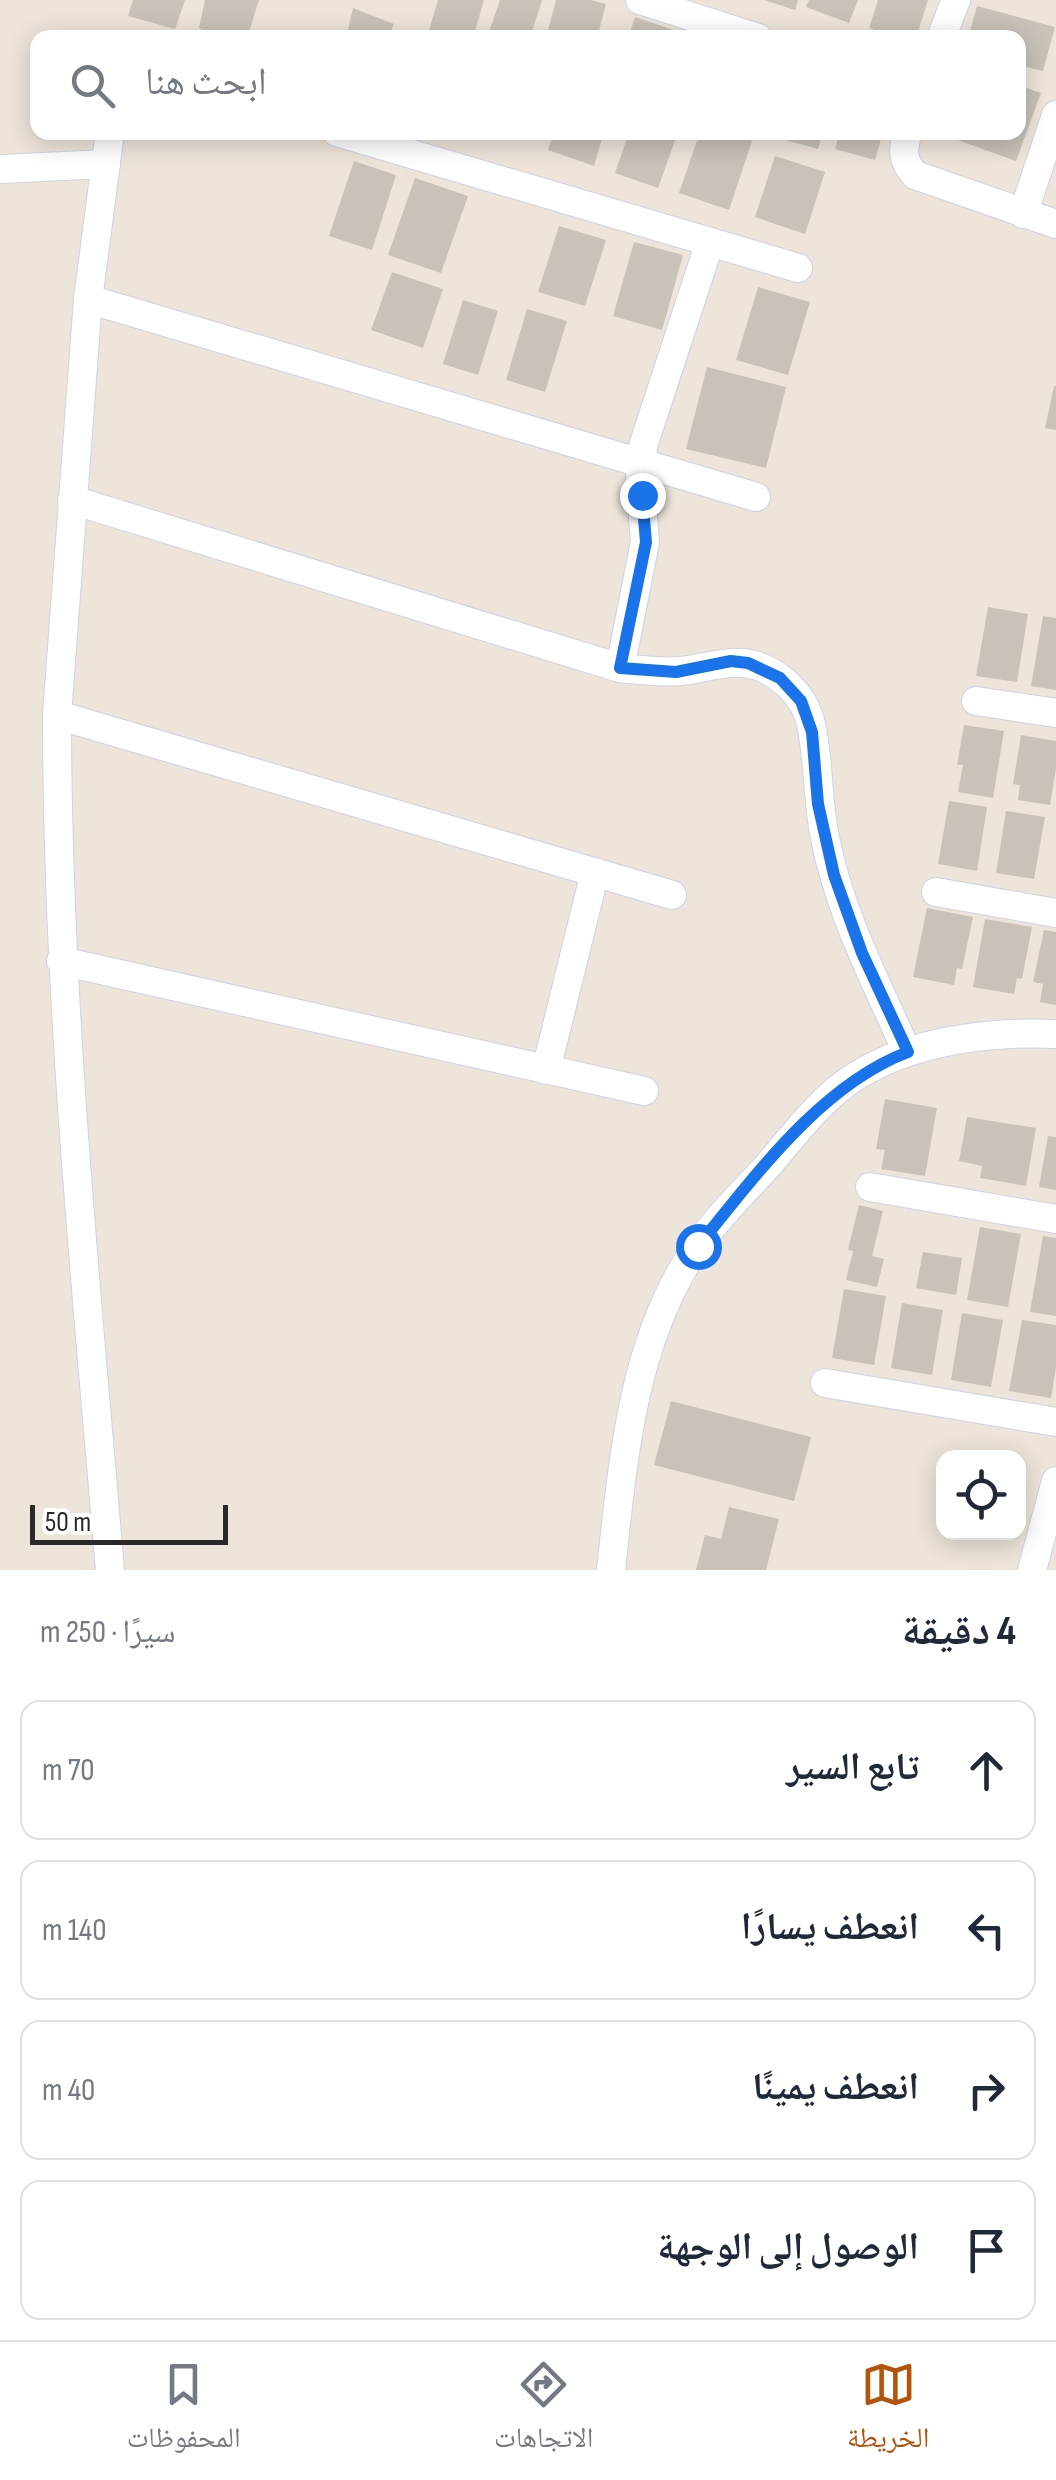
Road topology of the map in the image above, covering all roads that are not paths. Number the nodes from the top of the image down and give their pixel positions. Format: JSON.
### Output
{"nodes":[{"id":1,"x":640,"y":0,"type":"edge"},
{"id":2,"x":956,"y":0,"type":"edge"},
{"id":3,"x":733,"y":30,"type":"edge"},
{"id":4,"x":944,"y":30,"type":"edge"},
{"id":5,"x":1056,"y":116,"type":"edge"},
{"id":6,"x":109,"y":140,"type":"edge"},
{"id":7,"x":364,"y":140,"type":"edge"},
{"id":8,"x":905,"y":140,"type":"edge"},
{"id":9,"x":106,"y":164,"type":"junction"},
{"id":10,"x":0,"y":169,"type":"edge"},
{"id":11,"x":1022,"y":214,"type":"junction"},
{"id":12,"x":1056,"y":224,"type":"edge"},
{"id":13,"x":710,"y":242,"type":"junction"},
{"id":14,"x":798,"y":268,"type":"dead end"},
{"id":15,"x":88,"y":299,"type":"junction"},
{"id":16,"x":640,"y":462,"type":"junction"},
{"id":17,"x":756,"y":497,"type":"dead end"},
{"id":18,"x":72,"y":500,"type":"junction"},
{"id":19,"x":620,"y":668,"type":"junction"},
{"id":20,"x":976,"y":701,"type":"dead end"},
{"id":21,"x":1056,"y":714,"type":"edge"},
{"id":22,"x":57,"y":715,"type":"junction"},
{"id":23,"x":596,"y":872,"type":"junction"},
{"id":24,"x":936,"y":892,"type":"dead end"},
{"id":25,"x":672,"y":895,"type":"dead end"},
{"id":26,"x":1056,"y":913,"type":"edge"},
{"id":27,"x":61,"y":961,"type":"junction"},
{"id":28,"x":1056,"y":1034,"type":"edge"},
{"id":29,"x":908,"y":1052,"type":"junction"},
{"id":30,"x":546,"y":1070,"type":"junction"},
{"id":31,"x":644,"y":1092,"type":"dead end"},
{"id":32,"x":870,"y":1188,"type":"dead end"},
{"id":33,"x":1056,"y":1218,"type":"edge"},
{"id":34,"x":825,"y":1384,"type":"dead end"},
{"id":35,"x":1056,"y":1422,"type":"edge"},
{"id":36,"x":1056,"y":1481,"type":"edge"},
{"id":37,"x":110,"y":1570,"type":"edge"},
{"id":38,"x":612,"y":1570,"type":"edge"},
{"id":39,"x":1032,"y":1570,"type":"edge"}],
"edges":[{"from":1,"to":3,"type":"street"},
{"from":2,"to":4,"type":"street"},
{"from":5,"to":11,"type":"street"},
{"from":6,"to":9,"type":"street"},
{"from":7,"to":13,"type":"street"},
{"from":8,"to":11,"type":"street"},
{"from":9,"to":10,"type":"street"},
{"from":9,"to":15,"type":"street"},
{"from":11,"to":12,"type":"street"},
{"from":13,"to":14,"type":"street"},
{"from":13,"to":16,"type":"street"},
{"from":15,"to":16,"type":"street"},
{"from":15,"to":18,"type":"street"},
{"from":16,"to":17,"type":"street"},
{"from":16,"to":19,"type":"street"},
{"from":18,"to":19,"type":"street"},
{"from":18,"to":22,"type":"street"},
{"from":19,"to":29,"type":"street"},
{"from":20,"to":21,"type":"street"},
{"from":22,"to":23,"type":"street"},
{"from":22,"to":27,"type":"street"},
{"from":23,"to":25,"type":"street"},
{"from":23,"to":30,"type":"street"},
{"from":24,"to":26,"type":"street"},
{"from":27,"to":30,"type":"street"},
{"from":27,"to":37,"type":"street"},
{"from":28,"to":29,"type":"street"},
{"from":29,"to":38,"type":"street"},
{"from":30,"to":31,"type":"street"},
{"from":32,"to":33,"type":"street"},
{"from":34,"to":35,"type":"street"},
{"from":36,"to":39,"type":"street"}]}
